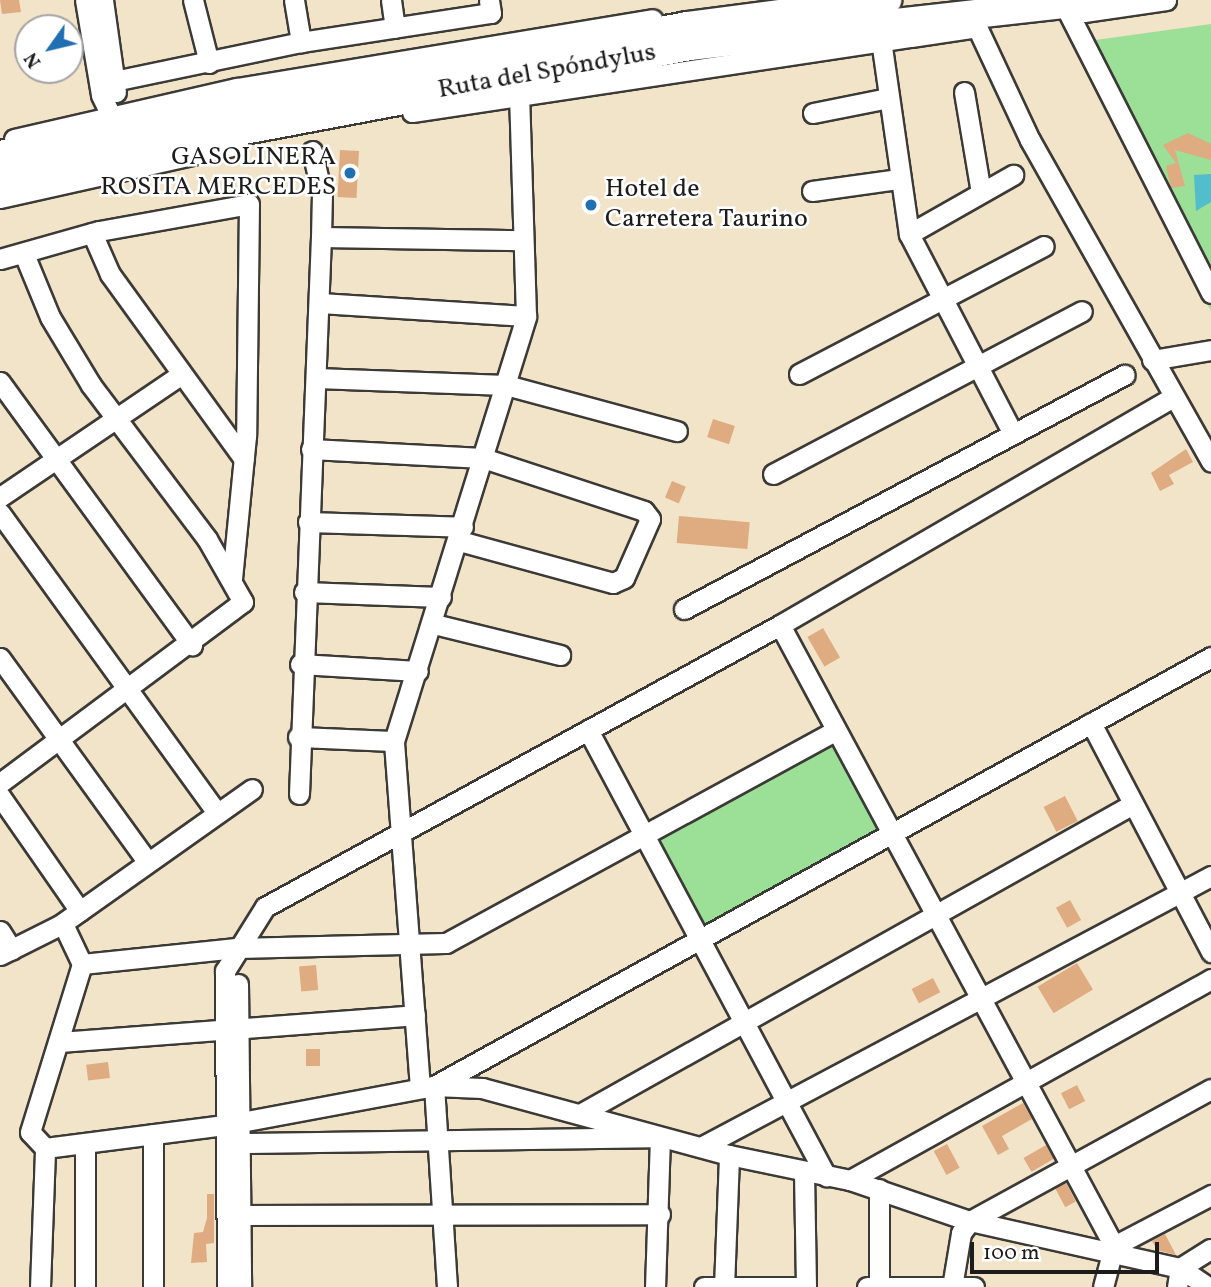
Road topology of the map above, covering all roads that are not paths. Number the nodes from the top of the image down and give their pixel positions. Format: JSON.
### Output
{"nodes":[{"id":1,"x":85,"y":0,"type":"edge"},
{"id":2,"x":103,"y":0,"type":"edge"},
{"id":3,"x":193,"y":0,"type":"edge"},
{"id":4,"x":294,"y":0,"type":"edge"},
{"id":5,"x":391,"y":0,"type":"edge"},
{"id":6,"x":489,"y":0,"type":"edge"},
{"id":7,"x":887,"y":0,"type":"edge"},
{"id":8,"x":1098,"y":0,"type":"edge"},
{"id":9,"x":1166,"y":0,"type":"edge"},
{"id":10,"x":791,"y":14,"type":"edge"},
{"id":11,"x":1069,"y":14,"type":"junction"},
{"id":12,"x":977,"y":27,"type":"junction"},
{"id":13,"x":395,"y":28,"type":"junction"},
{"id":14,"x":881,"y":40,"type":"junction"},
{"id":15,"x":300,"y":42,"type":"junction"},
{"id":16,"x":209,"y":63,"type":"junction"},
{"id":17,"x":114,"y":81,"type":"junction"},
{"id":18,"x":964,"y":92,"type":"dead end"},
{"id":19,"x":519,"y":94,"type":"junction"},
{"id":20,"x":888,"y":98,"type":"junction"},
{"id":21,"x":379,"y":101,"type":"junction"},
{"id":22,"x":813,"y":113,"type":"dead end"},
{"id":23,"x":117,"y":132,"type":"junction"},
{"id":24,"x":0,"y":143,"type":"edge"},
{"id":25,"x":312,"y":151,"type":"dead end"},
{"id":26,"x":0,"y":155,"type":"edge"},
{"id":27,"x":1013,"y":175,"type":"dead end"},
{"id":28,"x":0,"y":176,"type":"edge"},
{"id":29,"x":899,"y":179,"type":"junction"},
{"id":30,"x":812,"y":191,"type":"dead end"},
{"id":31,"x":981,"y":193,"type":"junction"},
{"id":32,"x":0,"y":198,"type":"edge"},
{"id":33,"x":92,"y":233,"type":"junction"},
{"id":34,"x":909,"y":234,"type":"junction"},
{"id":35,"x":321,"y":237,"type":"junction"},
{"id":36,"x":523,"y":240,"type":"junction"},
{"id":37,"x":1044,"y":246,"type":"dead end"},
{"id":38,"x":24,"y":254,"type":"junction"},
{"id":39,"x":0,"y":259,"type":"edge"},
{"id":40,"x":1211,"y":293,"type":"edge"},
{"id":41,"x":942,"y":302,"type":"junction"},
{"id":42,"x":320,"y":303,"type":"junction"},
{"id":43,"x":1082,"y":311,"type":"dead end"},
{"id":44,"x":526,"y":316,"type":"junction"},
{"id":45,"x":1211,"y":350,"type":"edge"},
{"id":46,"x":1152,"y":360,"type":"junction"},
{"id":47,"x":977,"y":366,"type":"junction"},
{"id":48,"x":799,"y":374,"type":"dead end"},
{"id":49,"x":180,"y":375,"type":"junction"},
{"id":50,"x":1125,"y":375,"type":"dead end"},
{"id":51,"x":316,"y":378,"type":"junction"},
{"id":52,"x":0,"y":382,"type":"edge"},
{"id":53,"x":506,"y":385,"type":"junction"},
{"id":54,"x":1173,"y":397,"type":"junction"},
{"id":55,"x":116,"y":418,"type":"junction"},
{"id":56,"x":677,"y":431,"type":"dead end"},
{"id":57,"x":1013,"y":434,"type":"junction"},
{"id":58,"x":311,"y":449,"type":"junction"},
{"id":59,"x":244,"y":458,"type":"junction"},
{"id":60,"x":483,"y":458,"type":"junction"},
{"id":61,"x":54,"y":460,"type":"junction"},
{"id":62,"x":1211,"y":461,"type":"edge"},
{"id":63,"x":773,"y":474,"type":"dead end"},
{"id":64,"x":0,"y":497,"type":"edge"},
{"id":65,"x":0,"y":513,"type":"edge"},
{"id":66,"x":308,"y":522,"type":"junction"},
{"id":67,"x":461,"y":534,"type":"junction"},
{"id":68,"x":232,"y":579,"type":"junction"},
{"id":69,"x":304,"y":592,"type":"junction"},
{"id":70,"x":441,"y":597,"type":"junction"},
{"id":71,"x":684,"y":609,"type":"dead end"},
{"id":72,"x":433,"y":624,"type":"junction"},
{"id":73,"x":780,"y":625,"type":"junction"},
{"id":74,"x":191,"y":645,"type":"junction"},
{"id":75,"x":560,"y":656,"type":"dead end"},
{"id":76,"x":1211,"y":657,"type":"edge"},
{"id":77,"x":0,"y":658,"type":"edge"},
{"id":78,"x":300,"y":663,"type":"junction"},
{"id":79,"x":418,"y":671,"type":"junction"},
{"id":80,"x":127,"y":691,"type":"junction"},
{"id":81,"x":1091,"y":723,"type":"junction"},
{"id":82,"x":588,"y":730,"type":"junction"},
{"id":83,"x":836,"y":730,"type":"junction"},
{"id":84,"x":298,"y":737,"type":"junction"},
{"id":85,"x":59,"y":738,"type":"junction"},
{"id":86,"x":394,"y":741,"type":"junction"},
{"id":87,"x":0,"y":783,"type":"edge"},
{"id":88,"x":252,"y":789,"type":"dead end"},
{"id":89,"x":299,"y":794,"type":"dead end"},
{"id":90,"x":0,"y":796,"type":"edge"},
{"id":91,"x":1133,"y":804,"type":"junction"},
{"id":92,"x":217,"y":813,"type":"junction"},
{"id":93,"x":895,"y":831,"type":"junction"},
{"id":94,"x":401,"y":832,"type":"junction"},
{"id":95,"x":642,"y":835,"type":"junction"},
{"id":96,"x":147,"y":861,"type":"junction"},
{"id":97,"x":1211,"y":876,"type":"edge"},
{"id":98,"x":1179,"y":894,"type":"junction"},
{"id":99,"x":80,"y":911,"type":"junction"},
{"id":100,"x":938,"y":911,"type":"junction"},
{"id":101,"x":63,"y":923,"type":"junction"},
{"id":102,"x":0,"y":932,"type":"edge"},
{"id":103,"x":698,"y":939,"type":"junction"},
{"id":104,"x":411,"y":943,"type":"junction"},
{"id":105,"x":236,"y":948,"type":"junction"},
{"id":106,"x":6,"y":952,"type":"edge"},
{"id":107,"x":1211,"y":952,"type":"edge"},
{"id":108,"x":82,"y":964,"type":"junction"},
{"id":109,"x":1211,"y":979,"type":"edge"},
{"id":110,"x":984,"y":995,"type":"junction"},
{"id":111,"x":415,"y":1015,"type":"junction"},
{"id":112,"x":741,"y":1022,"type":"junction"},
{"id":113,"x":231,"y":1028,"type":"junction"},
{"id":114,"x":58,"y":1042,"type":"junction"},
{"id":115,"x":1026,"y":1076,"type":"junction"},
{"id":116,"x":427,"y":1087,"type":"junction"},
{"id":117,"x":1211,"y":1089,"type":"edge"},
{"id":118,"x":785,"y":1101,"type":"junction"},
{"id":119,"x":580,"y":1114,"type":"junction"},
{"id":120,"x":232,"y":1124,"type":"junction"},
{"id":121,"x":153,"y":1134,"type":"junction"},
{"id":122,"x":660,"y":1137,"type":"junction"},
{"id":123,"x":441,"y":1140,"type":"junction"},
{"id":124,"x":85,"y":1143,"type":"junction"},
{"id":125,"x":240,"y":1143,"type":"junction"},
{"id":126,"x":703,"y":1146,"type":"junction"},
{"id":127,"x":45,"y":1148,"type":"junction"},
{"id":128,"x":729,"y":1155,"type":"junction"},
{"id":129,"x":1072,"y":1167,"type":"junction"},
{"id":130,"x":804,"y":1172,"type":"junction"},
{"id":131,"x":826,"y":1176,"type":"junction"},
{"id":132,"x":850,"y":1180,"type":"junction"},
{"id":133,"x":879,"y":1189,"type":"junction"},
{"id":134,"x":1211,"y":1195,"type":"edge"},
{"id":135,"x":660,"y":1214,"type":"junction"},
{"id":136,"x":241,"y":1215,"type":"junction"},
{"id":137,"x":447,"y":1216,"type":"junction"},
{"id":138,"x":970,"y":1221,"type":"junction"},
{"id":139,"x":1211,"y":1249,"type":"edge"},
{"id":140,"x":1112,"y":1251,"type":"junction"},
{"id":141,"x":1178,"y":1277,"type":"edge"},
{"id":142,"x":724,"y":1286,"type":"edge"},
{"id":143,"x":40,"y":1287,"type":"edge"},
{"id":144,"x":85,"y":1287,"type":"edge"},
{"id":145,"x":153,"y":1287,"type":"edge"},
{"id":146,"x":227,"y":1287,"type":"edge"},
{"id":147,"x":241,"y":1287,"type":"edge"},
{"id":148,"x":447,"y":1287,"type":"edge"},
{"id":149,"x":655,"y":1287,"type":"edge"},
{"id":150,"x":704,"y":1287,"type":"edge"},
{"id":151,"x":800,"y":1287,"type":"edge"},
{"id":152,"x":806,"y":1287,"type":"edge"},
{"id":153,"x":867,"y":1287,"type":"edge"},
{"id":154,"x":878,"y":1287,"type":"edge"},
{"id":155,"x":952,"y":1287,"type":"edge"},
{"id":156,"x":974,"y":1287,"type":"edge"},
{"id":157,"x":1103,"y":1287,"type":"edge"},
{"id":158,"x":1208,"y":1287,"type":"edge"}],
"edges":[{"from":1,"to":23,"type":"street"},
{"from":2,"to":17,"type":"street"},
{"from":3,"to":16,"type":"street"},
{"from":4,"to":15,"type":"street"},
{"from":5,"to":13,"type":"street"},
{"from":6,"to":13,"type":"street"},
{"from":7,"to":10,"type":"highway","name":"Ruta del Spóndylus"},
{"from":8,"to":10,"type":"highway","name":"Ruta del Spóndylus"},
{"from":9,"to":11,"type":"street"},
{"from":10,"to":14,"type":"street"},
{"from":10,"to":19,"type":"street"},
{"from":10,"to":21,"type":"highway","name":"Ruta del Spóndylus"},
{"from":10,"to":23,"type":"street"},
{"from":11,"to":12,"type":"street"},
{"from":11,"to":40,"type":"street"},
{"from":12,"to":14,"type":"street"},
{"from":12,"to":46,"type":"street"},
{"from":13,"to":15,"type":"street"},
{"from":14,"to":20,"type":"street"},
{"from":15,"to":16,"type":"street"},
{"from":16,"to":17,"type":"street"},
{"from":17,"to":23,"type":"street"},
{"from":18,"to":31,"type":"street"},
{"from":19,"to":21,"type":"street"},
{"from":19,"to":36,"type":"street"},
{"from":20,"to":22,"type":"street"},
{"from":20,"to":29,"type":"street"},
{"from":21,"to":23,"type":"highway","name":"Ruta del Spóndylus"},
{"from":21,"to":32,"type":"street"},
{"from":23,"to":24,"type":"street"},
{"from":23,"to":26,"type":"highway","name":"Ruta del Spóndylus"},
{"from":23,"to":28,"type":"highway","name":"Ruta del Spóndylus"},
{"from":25,"to":35,"type":"street"},
{"from":27,"to":31,"type":"street"},
{"from":29,"to":30,"type":"street"},
{"from":29,"to":34,"type":"street"},
{"from":31,"to":34,"type":"street"},
{"from":33,"to":38,"type":"street"},
{"from":33,"to":49,"type":"street"},
{"from":33,"to":59,"type":"street"},
{"from":34,"to":41,"type":"street"},
{"from":35,"to":36,"type":"street"},
{"from":35,"to":42,"type":"street"},
{"from":36,"to":44,"type":"street"},
{"from":37,"to":41,"type":"street"},
{"from":38,"to":39,"type":"street"},
{"from":38,"to":55,"type":"street"},
{"from":41,"to":47,"type":"street"},
{"from":41,"to":48,"type":"street"},
{"from":42,"to":44,"type":"street"},
{"from":42,"to":51,"type":"street"},
{"from":43,"to":47,"type":"street"},
{"from":44,"to":53,"type":"street"},
{"from":45,"to":46,"type":"street"},
{"from":46,"to":54,"type":"street"},
{"from":47,"to":57,"type":"street"},
{"from":47,"to":63,"type":"street"},
{"from":49,"to":55,"type":"street"},
{"from":49,"to":59,"type":"street"},
{"from":50,"to":57,"type":"street"},
{"from":51,"to":53,"type":"street"},
{"from":51,"to":58,"type":"street"},
{"from":52,"to":61,"type":"street"},
{"from":53,"to":56,"type":"street"},
{"from":53,"to":60,"type":"street"},
{"from":54,"to":62,"type":"street"},
{"from":54,"to":73,"type":"street"},
{"from":55,"to":61,"type":"street"},
{"from":55,"to":68,"type":"street"},
{"from":57,"to":71,"type":"street"},
{"from":58,"to":60,"type":"street"},
{"from":58,"to":66,"type":"street"},
{"from":59,"to":68,"type":"street"},
{"from":60,"to":67,"type":"street"},
{"from":60,"to":67,"type":"street"},
{"from":61,"to":64,"type":"street"},
{"from":61,"to":74,"type":"street"},
{"from":65,"to":80,"type":"street"},
{"from":66,"to":67,"type":"street"},
{"from":66,"to":69,"type":"street"},
{"from":67,"to":70,"type":"street"},
{"from":68,"to":74,"type":"street"},
{"from":69,"to":70,"type":"street"},
{"from":69,"to":78,"type":"street"},
{"from":70,"to":72,"type":"street"},
{"from":72,"to":75,"type":"street"},
{"from":72,"to":79,"type":"street"},
{"from":73,"to":82,"type":"street"},
{"from":73,"to":83,"type":"street"},
{"from":74,"to":80,"type":"street"},
{"from":76,"to":81,"type":"street"},
{"from":77,"to":85,"type":"street"},
{"from":78,"to":79,"type":"street"},
{"from":78,"to":84,"type":"street"},
{"from":79,"to":86,"type":"street"},
{"from":80,"to":85,"type":"street"},
{"from":80,"to":92,"type":"street"},
{"from":81,"to":91,"type":"street"},
{"from":81,"to":93,"type":"street"},
{"from":82,"to":94,"type":"street"},
{"from":82,"to":95,"type":"street"},
{"from":83,"to":93,"type":"street"},
{"from":83,"to":95,"type":"street"},
{"from":84,"to":86,"type":"street"},
{"from":84,"to":89,"type":"street"},
{"from":85,"to":87,"type":"street"},
{"from":85,"to":96,"type":"street"},
{"from":86,"to":94,"type":"street"},
{"from":88,"to":92,"type":"street"},
{"from":90,"to":99,"type":"street"},
{"from":91,"to":98,"type":"street"},
{"from":91,"to":100,"type":"street"},
{"from":92,"to":96,"type":"street"},
{"from":93,"to":100,"type":"street"},
{"from":93,"to":103,"type":"street"},
{"from":94,"to":104,"type":"street"},
{"from":94,"to":105,"type":"street"},
{"from":95,"to":103,"type":"street"},
{"from":95,"to":104,"type":"street"},
{"from":96,"to":99,"type":"street"},
{"from":97,"to":98,"type":"street"},
{"from":98,"to":107,"type":"street"},
{"from":98,"to":110,"type":"street"},
{"from":99,"to":101,"type":"street"},
{"from":100,"to":110,"type":"street"},
{"from":100,"to":112,"type":"street"},
{"from":101,"to":106,"type":"street"},
{"from":101,"to":108,"type":"street"},
{"from":102,"to":106,"type":"street"},
{"from":103,"to":112,"type":"street"},
{"from":103,"to":116,"type":"street"},
{"from":104,"to":105,"type":"street"},
{"from":104,"to":111,"type":"street"},
{"from":105,"to":108,"type":"street"},
{"from":105,"to":113,"type":"street"},
{"from":108,"to":114,"type":"street"},
{"from":109,"to":115,"type":"street"},
{"from":110,"to":115,"type":"street"},
{"from":110,"to":118,"type":"street"},
{"from":111,"to":113,"type":"street"},
{"from":111,"to":116,"type":"street"},
{"from":112,"to":118,"type":"street"},
{"from":112,"to":119,"type":"street"},
{"from":113,"to":114,"type":"street"},
{"from":113,"to":120,"type":"street"},
{"from":114,"to":127,"type":"street"},
{"from":115,"to":129,"type":"street"},
{"from":115,"to":132,"type":"street"},
{"from":116,"to":119,"type":"street"},
{"from":116,"to":120,"type":"street"},
{"from":116,"to":123,"type":"street"},
{"from":117,"to":129,"type":"street"},
{"from":118,"to":126,"type":"street"},
{"from":118,"to":131,"type":"street"},
{"from":119,"to":122,"type":"street"},
{"from":120,"to":121,"type":"street"},
{"from":120,"to":125,"type":"street"},
{"from":120,"to":146,"type":"street"},
{"from":121,"to":124,"type":"street"},
{"from":121,"to":145,"type":"street"},
{"from":122,"to":123,"type":"street"},
{"from":122,"to":126,"type":"street"},
{"from":122,"to":135,"type":"street"},
{"from":123,"to":125,"type":"street"},
{"from":123,"to":137,"type":"street"},
{"from":124,"to":127,"type":"street"},
{"from":124,"to":144,"type":"street"},
{"from":125,"to":136,"type":"street"},
{"from":126,"to":128,"type":"street"},
{"from":127,"to":143,"type":"street"},
{"from":128,"to":130,"type":"street"},
{"from":128,"to":142,"type":"street"},
{"from":129,"to":138,"type":"street"},
{"from":129,"to":140,"type":"street"},
{"from":130,"to":131,"type":"street"},
{"from":130,"to":152,"type":"street"},
{"from":131,"to":132,"type":"street"},
{"from":132,"to":133,"type":"street"},
{"from":133,"to":138,"type":"street"},
{"from":133,"to":154,"type":"street"},
{"from":134,"to":140,"type":"street"},
{"from":135,"to":137,"type":"street"},
{"from":135,"to":149,"type":"street"},
{"from":136,"to":137,"type":"street"},
{"from":136,"to":147,"type":"street"},
{"from":137,"to":148,"type":"street"},
{"from":138,"to":140,"type":"street"},
{"from":138,"to":155,"type":"street"},
{"from":139,"to":141,"type":"street"},
{"from":140,"to":141,"type":"street"},
{"from":140,"to":157,"type":"street"},
{"from":141,"to":158,"type":"street"},
{"from":142,"to":150,"type":"street"},
{"from":142,"to":151,"type":"street"},
{"from":153,"to":154,"type":"street"},
{"from":154,"to":155,"type":"street"},
{"from":155,"to":156,"type":"street"}]}
